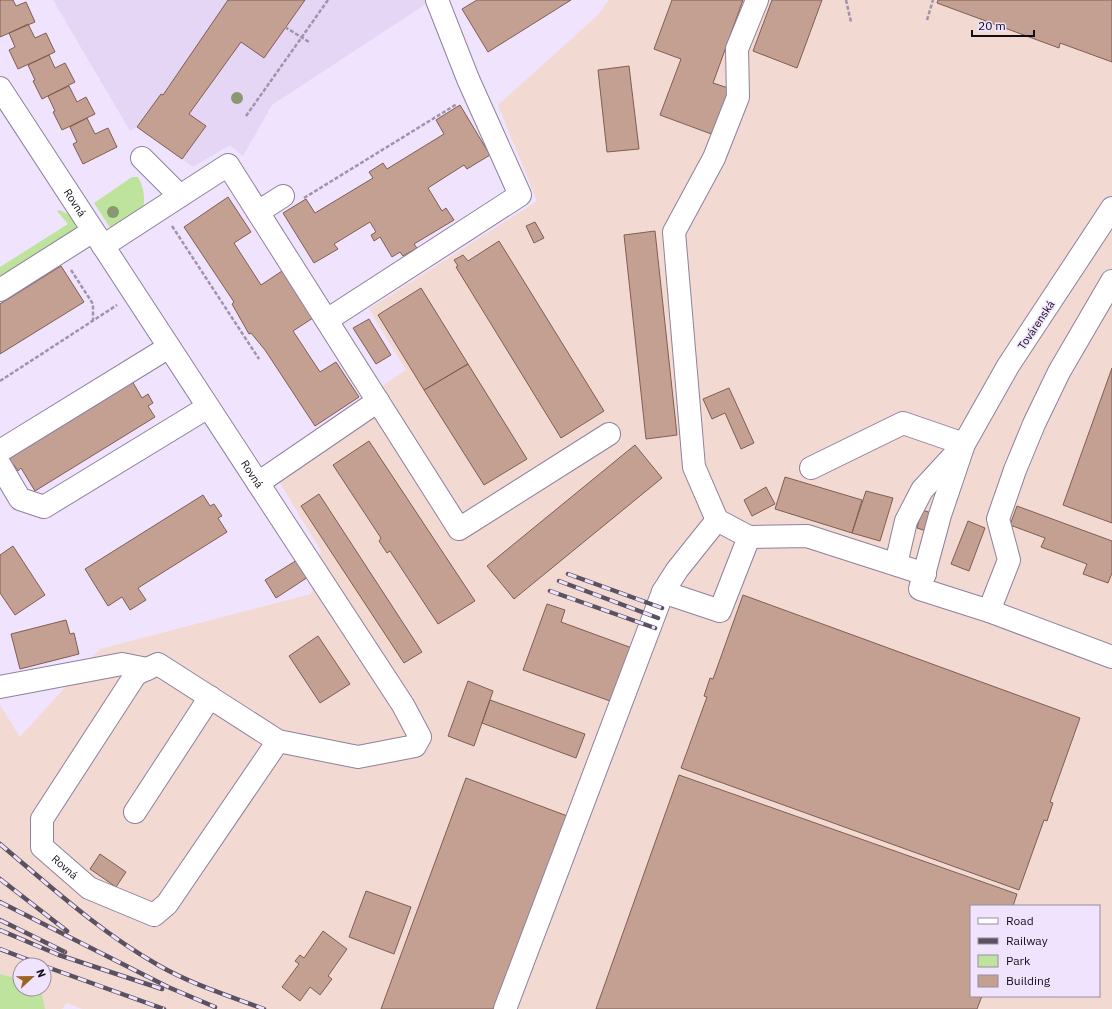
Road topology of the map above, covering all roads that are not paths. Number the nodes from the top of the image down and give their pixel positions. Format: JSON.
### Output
{"nodes":[{"id":1,"x":437,"y":0,"type":"edge"},
{"id":2,"x":757,"y":0,"type":"edge"},
{"id":3,"x":0,"y":88,"type":"edge"},
{"id":4,"x":142,"y":158,"type":"dead end"},
{"id":5,"x":180,"y":196,"type":"junction"},
{"id":6,"x":291,"y":199,"type":"road end"},
{"id":7,"x":1112,"y":208,"type":"edge"},
{"id":8,"x":258,"y":212,"type":"junction"},
{"id":9,"x":98,"y":238,"type":"junction"},
{"id":10,"x":1112,"y":281,"type":"edge"},
{"id":11,"x":0,"y":290,"type":"edge"},
{"id":12,"x":327,"y":320,"type":"junction"},
{"id":13,"x":168,"y":347,"type":"junction"},
{"id":14,"x":378,"y":401,"type":"junction"},
{"id":15,"x":208,"y":407,"type":"junction"},
{"id":16,"x":609,"y":434,"type":"dead end"},
{"id":17,"x":964,"y":444,"type":"junction"},
{"id":18,"x":0,"y":451,"type":"edge"},
{"id":19,"x":811,"y":468,"type":"dead end"},
{"id":20,"x":3,"y":478,"type":"edge"},
{"id":21,"x":258,"y":483,"type":"junction"},
{"id":22,"x":717,"y":520,"type":"junction"},
{"id":23,"x":749,"y":538,"type":"junction"},
{"id":24,"x":896,"y":564,"type":"junction"},
{"id":25,"x":925,"y":574,"type":"junction"},
{"id":26,"x":663,"y":592,"type":"junction"},
{"id":27,"x":989,"y":611,"type":"junction"},
{"id":28,"x":1112,"y":657,"type":"edge"},
{"id":29,"x":147,"y":669,"type":"junction"},
{"id":30,"x":0,"y":687,"type":"edge"},
{"id":31,"x":210,"y":697,"type":"junction"},
{"id":32,"x":278,"y":741,"type":"junction"},
{"id":33,"x":135,"y":812,"type":"dead end"},
{"id":34,"x":504,"y":1009,"type":"edge"}],
"edges":[{"from":1,"to":12,"type":"street"},
{"from":2,"to":22,"type":"street"},
{"from":3,"to":9,"type":"street","name":"Rovná"},
{"from":4,"to":5,"type":"street"},
{"from":5,"to":8,"type":"street"},
{"from":5,"to":9,"type":"street"},
{"from":6,"to":8,"type":"street"},
{"from":7,"to":17,"type":"street","name":"Továrenská"},
{"from":8,"to":12,"type":"street"},
{"from":9,"to":11,"type":"street"},
{"from":9,"to":13,"type":"street","name":"Rovná"},
{"from":10,"to":27,"type":"street"},
{"from":12,"to":14,"type":"street"},
{"from":13,"to":15,"type":"street","name":"Rovná"},
{"from":13,"to":18,"type":"street"},
{"from":14,"to":16,"type":"street"},
{"from":14,"to":21,"type":"street"},
{"from":15,"to":20,"type":"street"},
{"from":15,"to":21,"type":"street","name":"Rovná"},
{"from":17,"to":19,"type":"street"},
{"from":17,"to":24,"type":"street"},
{"from":17,"to":25,"type":"street"},
{"from":21,"to":32,"type":"street","name":"Rovná"},
{"from":22,"to":23,"type":"street"},
{"from":22,"to":26,"type":"street"},
{"from":23,"to":24,"type":"street"},
{"from":23,"to":26,"type":"street"},
{"from":24,"to":25,"type":"street"},
{"from":25,"to":27,"type":"street"},
{"from":26,"to":34,"type":"street"},
{"from":27,"to":28,"type":"street"},
{"from":29,"to":30,"type":"street"},
{"from":29,"to":31,"type":"street","name":"Rovná"},
{"from":29,"to":32,"type":"street","name":"Rovná"},
{"from":31,"to":32,"type":"street","name":"Rovná"},
{"from":31,"to":33,"type":"street"}]}
